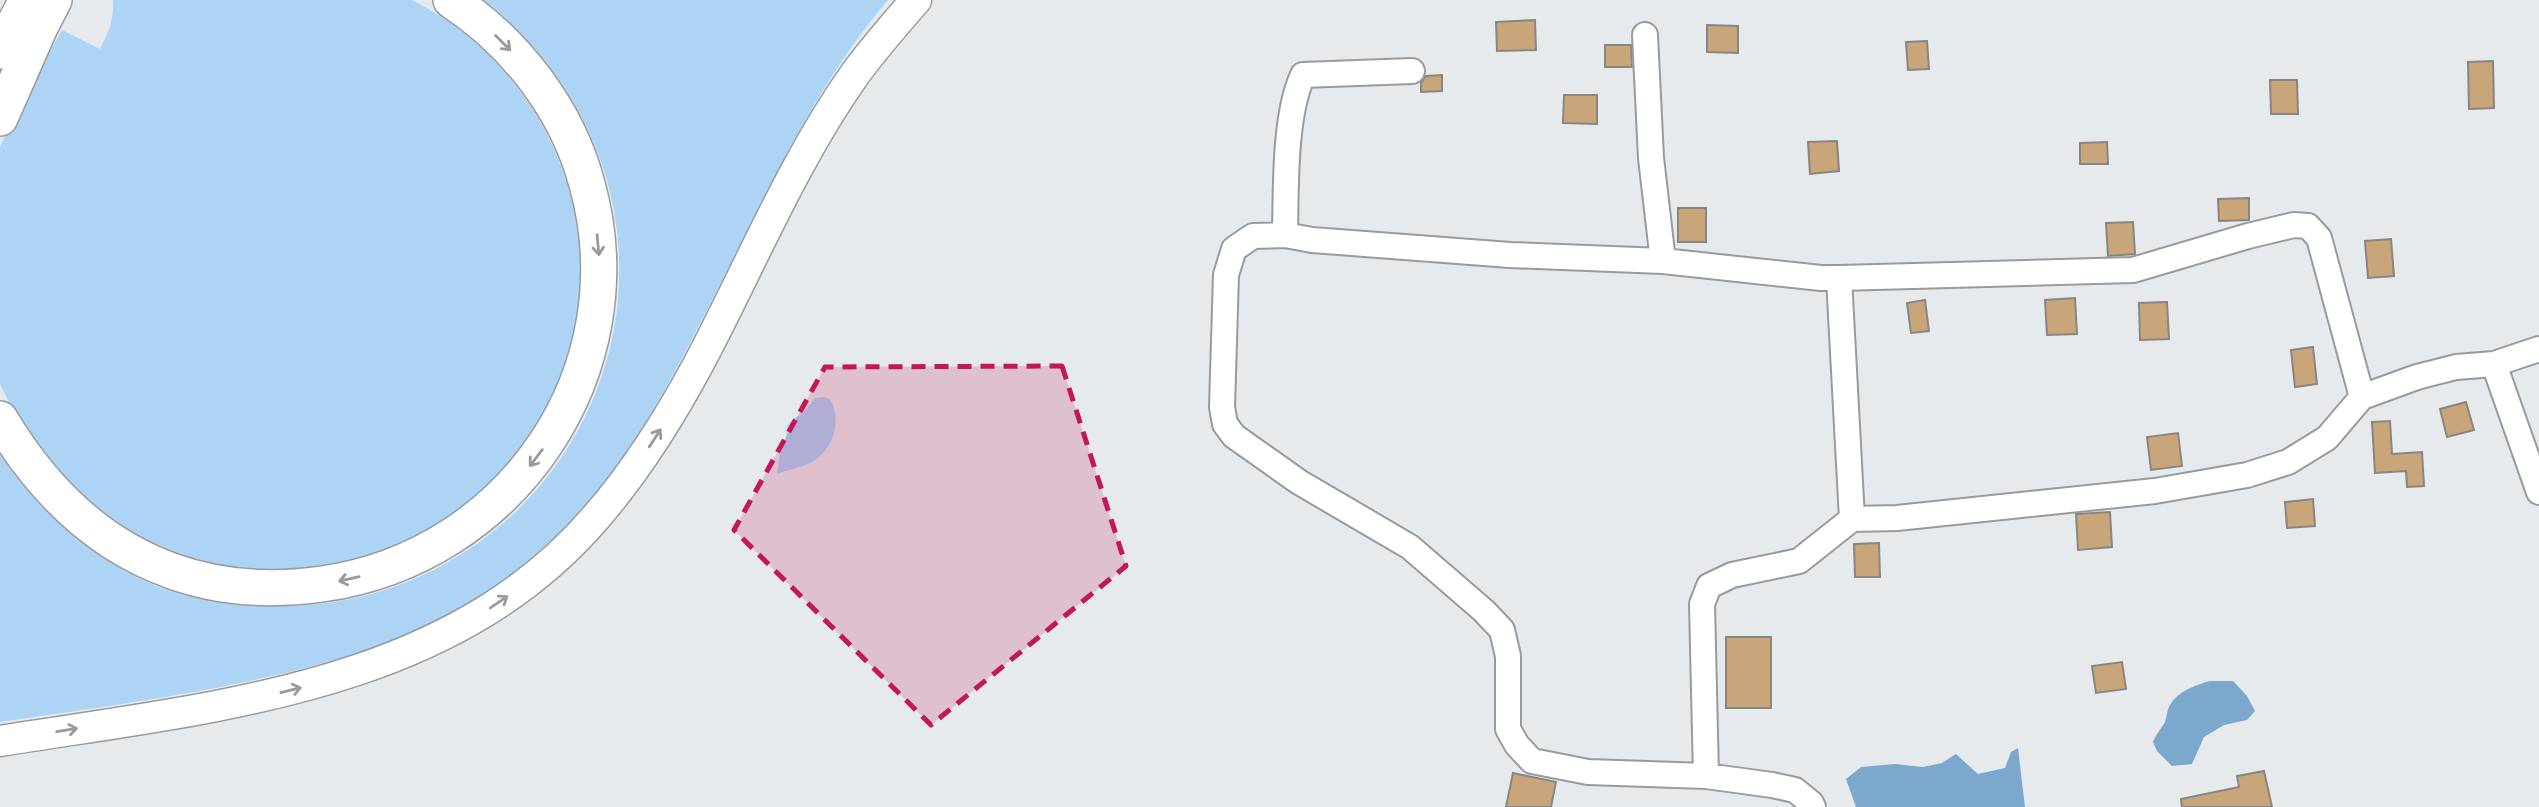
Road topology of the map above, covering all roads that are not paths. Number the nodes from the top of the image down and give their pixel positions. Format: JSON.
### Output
{"nodes":[{"id":1,"x":451,"y":0,"type":"edge"},
{"id":2,"x":916,"y":0,"type":"edge"},
{"id":3,"x":22,"y":25,"type":"edge"},
{"id":4,"x":1645,"y":34,"type":"dead end"},
{"id":5,"x":1412,"y":71,"type":"dead end"},
{"id":6,"x":0,"y":102,"type":"edge"},
{"id":7,"x":0,"y":118,"type":"edge"},
{"id":8,"x":1285,"y":235,"type":"junction"},
{"id":9,"x":1663,"y":261,"type":"junction"},
{"id":10,"x":1839,"y":278,"type":"junction"},
{"id":11,"x":2539,"y":349,"type":"edge"},
{"id":12,"x":2494,"y":364,"type":"junction"},
{"id":13,"x":2362,"y":397,"type":"junction"},
{"id":14,"x":0,"y":419,"type":"edge"},
{"id":15,"x":2539,"y":492,"type":"edge"},
{"id":16,"x":1853,"y":520,"type":"junction"},
{"id":17,"x":0,"y":741,"type":"edge"},
{"id":18,"x":1706,"y":776,"type":"junction"},
{"id":19,"x":1813,"y":807,"type":"edge"}],
"edges":[{"from":1,"to":14,"type":"highway","one_way":true},
{"from":17,"to":2,"type":"main road","one_way":true},
{"from":3,"to":6,"type":"highway"},
{"from":3,"to":7,"type":"highway"},
{"from":4,"to":9,"type":"lane"},
{"from":5,"to":8,"type":"lane"},
{"from":8,"to":9,"type":"lane"},
{"from":8,"to":18,"type":"lane"},
{"from":9,"to":10,"type":"lane"},
{"from":10,"to":13,"type":"lane"},
{"from":10,"to":16,"type":"lane"},
{"from":11,"to":12,"type":"lane"},
{"from":12,"to":13,"type":"lane"},
{"from":12,"to":15,"type":"lane"},
{"from":13,"to":16,"type":"lane"},
{"from":16,"to":18,"type":"lane"},
{"from":18,"to":19,"type":"lane"}]}
